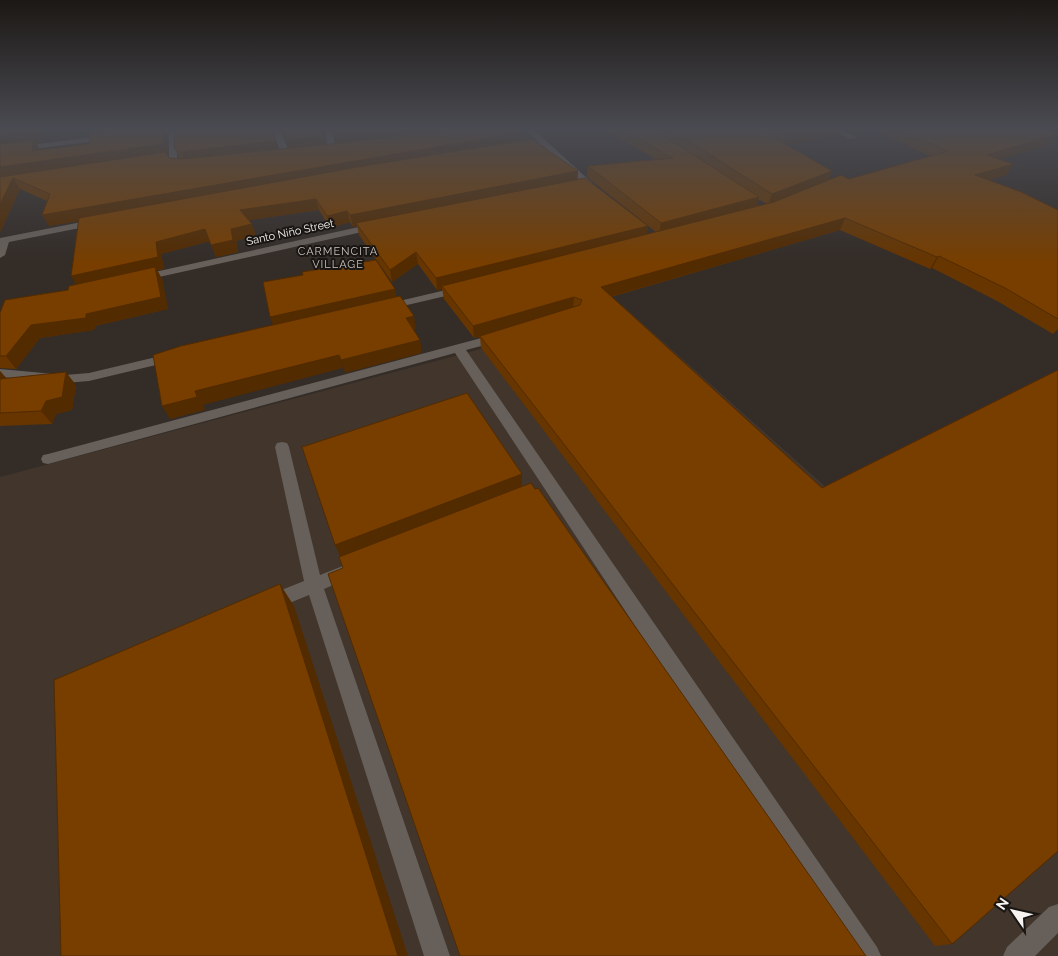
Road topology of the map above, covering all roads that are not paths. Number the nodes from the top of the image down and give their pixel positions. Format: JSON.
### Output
{"nodes":[{"id":1,"x":571,"y":173,"type":"edge"},
{"id":2,"x":602,"y":196,"type":"edge"},
{"id":3,"x":102,"y":222,"type":"edge"},
{"id":4,"x":386,"y":224,"type":"edge"},
{"id":5,"x":3,"y":240,"type":"edge"},
{"id":6,"x":0,"y":255,"type":"edge"},
{"id":7,"x":132,"y":280,"type":"edge"},
{"id":8,"x":474,"y":286,"type":"edge"},
{"id":9,"x":378,"y":309,"type":"edge"},
{"id":10,"x":512,"y":333,"type":"edge"},
{"id":11,"x":459,"y":349,"type":"junction"},
{"id":12,"x":186,"y":355,"type":"edge"},
{"id":13,"x":0,"y":373,"type":"edge"},
{"id":14,"x":282,"y":446,"type":"dead end"},
{"id":15,"x":48,"y":459,"type":"dead end"},
{"id":16,"x":554,"y":489,"type":"junction"},
{"id":17,"x":536,"y":497,"type":"edge"},
{"id":18,"x":360,"y":567,"type":"edge"},
{"id":19,"x":314,"y":585,"type":"junction"},
{"id":20,"x":250,"y":610,"type":"edge"},
{"id":21,"x":1058,"y":916,"type":"edge"},
{"id":22,"x":437,"y":956,"type":"edge"},
{"id":23,"x":868,"y":956,"type":"edge"},
{"id":24,"x":1016,"y":956,"type":"edge"}],
"edges":[{"from":1,"to":2,"type":"street"},
{"from":3,"to":5,"type":"street"},
{"from":4,"to":7,"type":"street","name":"Santo Niño Street"},
{"from":5,"to":6,"type":"street"},
{"from":8,"to":9,"type":"street"},
{"from":10,"to":11,"type":"street"},
{"from":11,"to":15,"type":"street"},
{"from":11,"to":16,"type":"street"},
{"from":12,"to":13,"type":"street"},
{"from":14,"to":19,"type":"street"},
{"from":16,"to":17,"type":"street"},
{"from":16,"to":23,"type":"street"},
{"from":18,"to":19,"type":"street"},
{"from":19,"to":20,"type":"street"},
{"from":19,"to":22,"type":"street"},
{"from":21,"to":24,"type":"street"}]}
